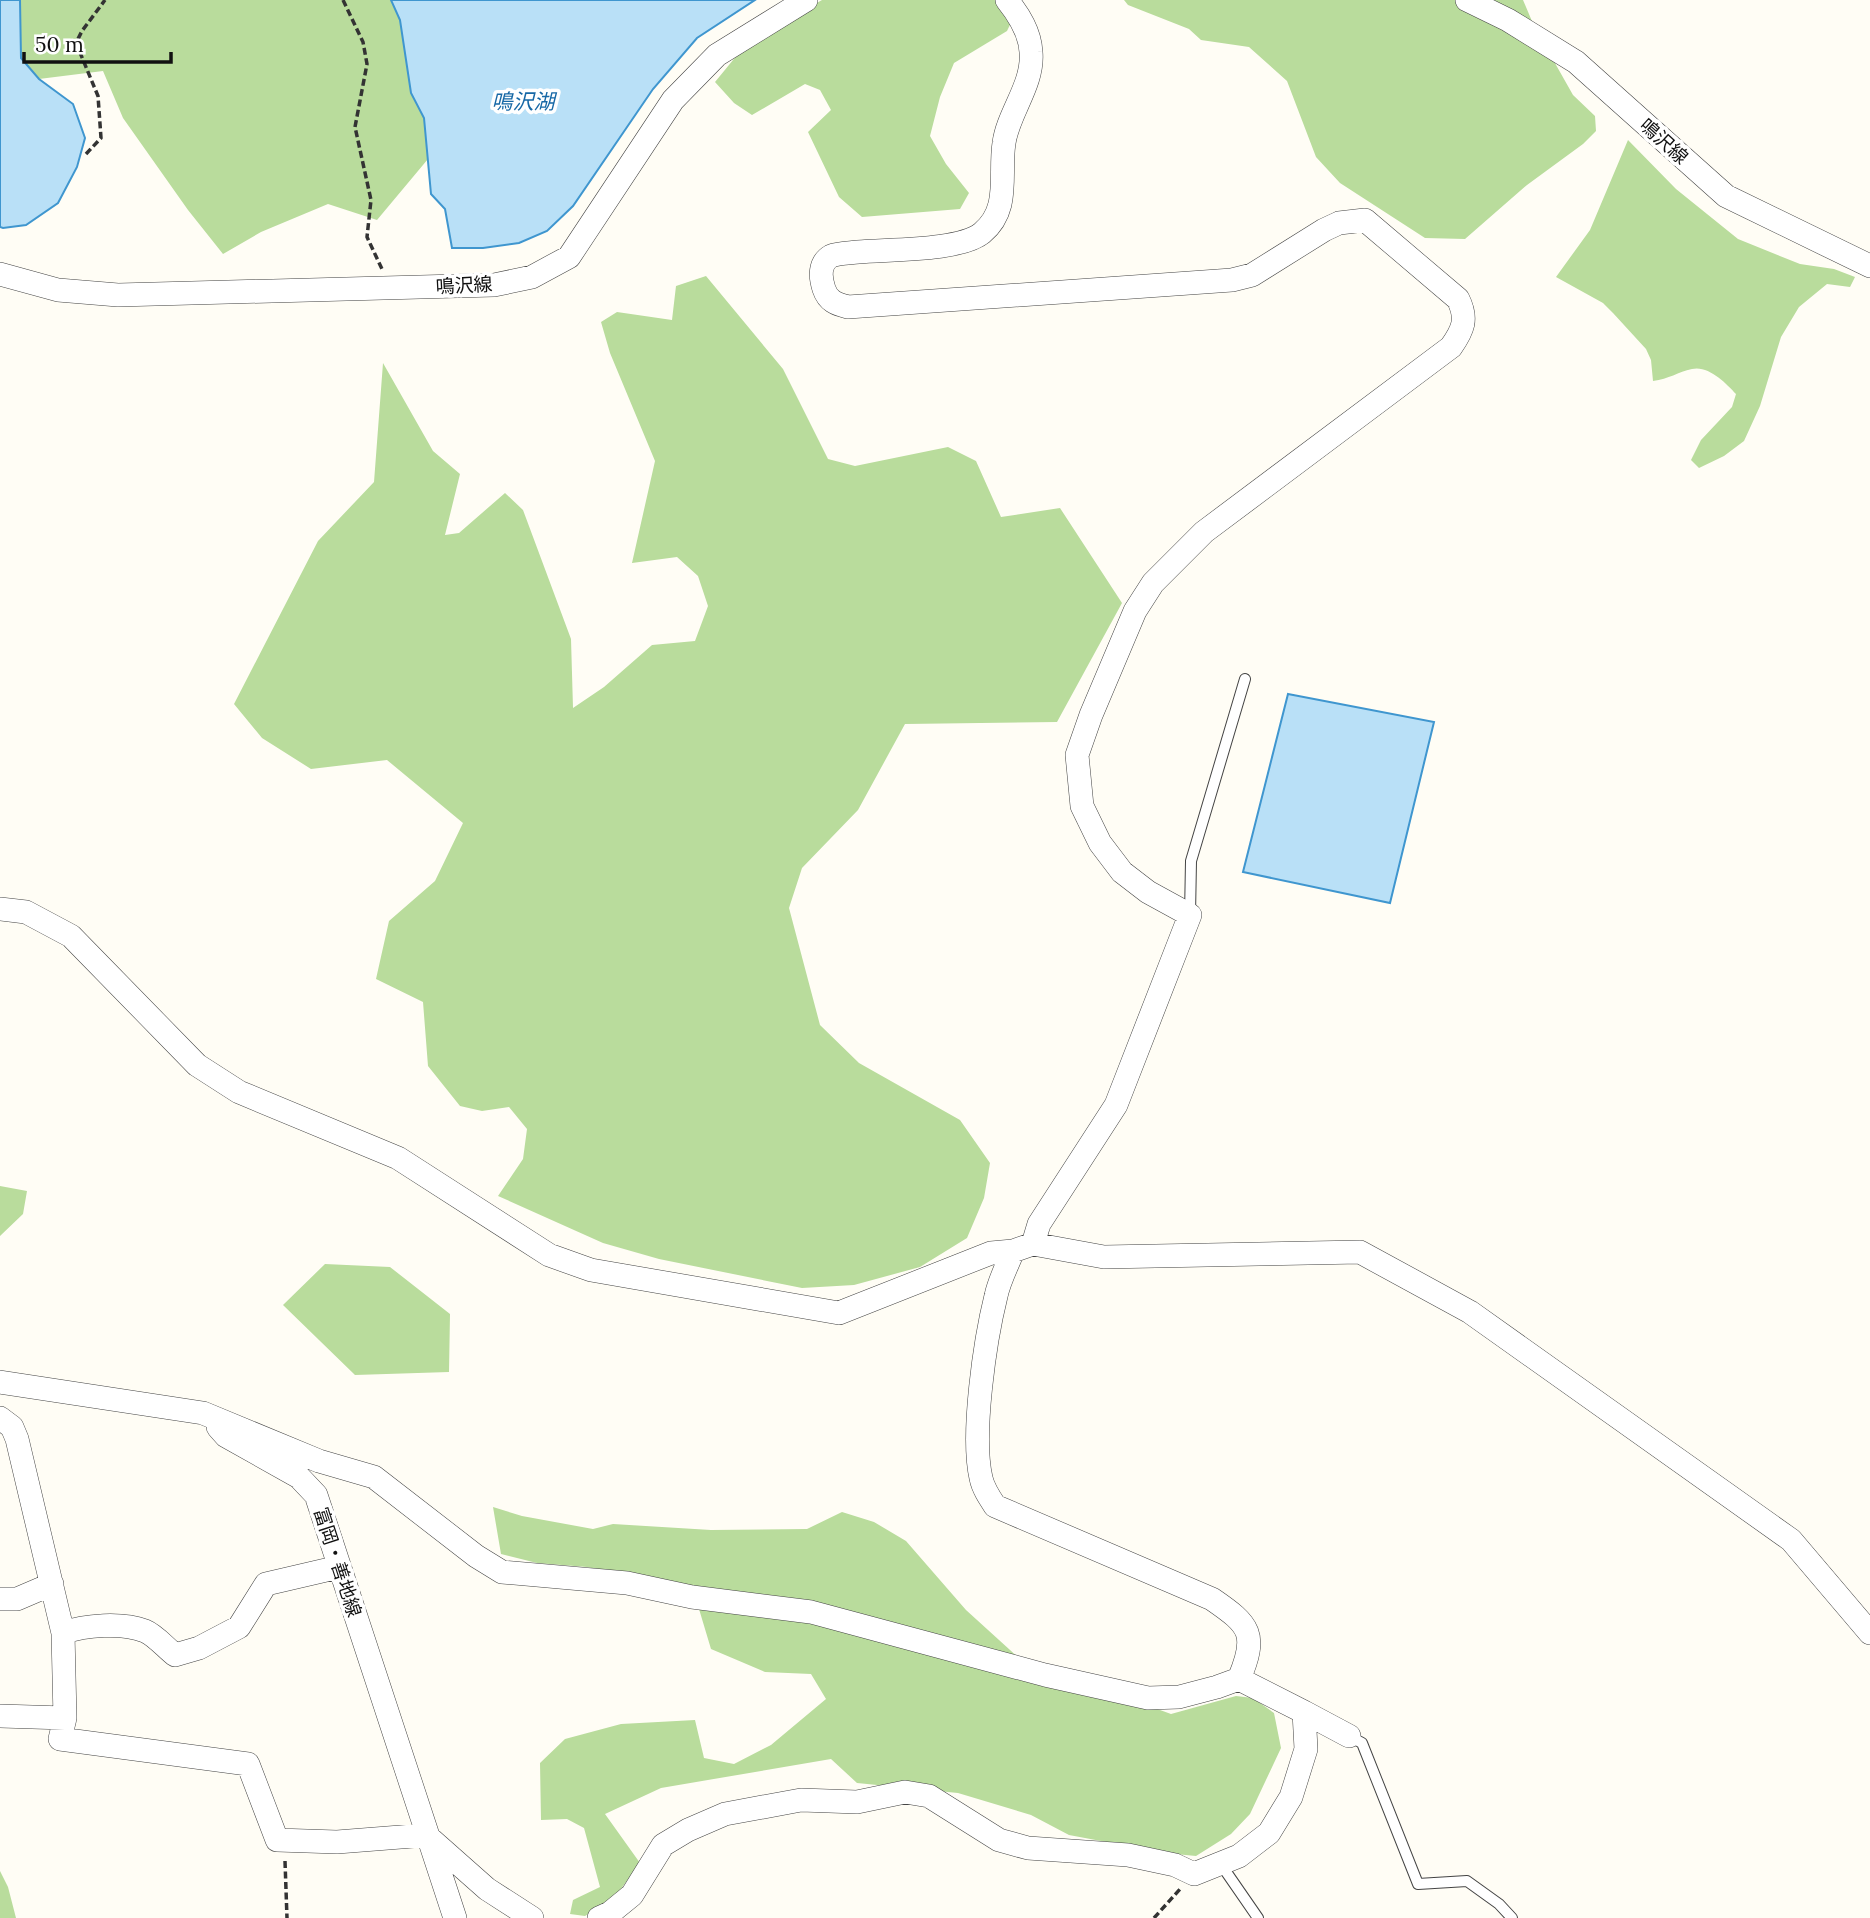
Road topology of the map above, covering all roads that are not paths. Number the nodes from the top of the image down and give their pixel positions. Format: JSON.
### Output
{"nodes":[{"id":1,"x":806,"y":0,"type":"edge"},
{"id":2,"x":1007,"y":0,"type":"edge"},
{"id":3,"x":1467,"y":0,"type":"edge"},
{"id":4,"x":1870,"y":266,"type":"edge"},
{"id":5,"x":0,"y":274,"type":"edge"},
{"id":6,"x":1245,"y":679,"type":"dead end"},
{"id":7,"x":0,"y":909,"type":"edge"},
{"id":8,"x":1190,"y":915,"type":"junction"},
{"id":9,"x":1023,"y":1248,"type":"junction"},
{"id":10,"x":0,"y":1382,"type":"edge"},
{"id":11,"x":203,"y":1413,"type":"junction"},
{"id":12,"x":0,"y":1418,"type":"edge"},
{"id":13,"x":339,"y":1567,"type":"junction"},
{"id":14,"x":52,"y":1584,"type":"junction"},
{"id":15,"x":0,"y":1599,"type":"edge"},
{"id":16,"x":62,"y":1633,"type":"junction"},
{"id":17,"x":1870,"y":1633,"type":"edge"},
{"id":18,"x":1239,"y":1679,"type":"junction"},
{"id":19,"x":1304,"y":1712,"type":"junction"},
{"id":20,"x":0,"y":1716,"type":"edge"},
{"id":21,"x":65,"y":1718,"type":"junction"},
{"id":22,"x":1349,"y":1736,"type":"joint"},
{"id":23,"x":426,"y":1835,"type":"junction"},
{"id":24,"x":1220,"y":1863,"type":"junction"},
{"id":25,"x":455,"y":1918,"type":"edge"},
{"id":26,"x":532,"y":1918,"type":"edge"},
{"id":27,"x":599,"y":1918,"type":"edge"},
{"id":28,"x":1258,"y":1918,"type":"edge"},
{"id":29,"x":1512,"y":1918,"type":"edge"}],
"edges":[{"from":1,"to":5,"type":"street","name":"鳴沢線"},
{"from":2,"to":8,"type":"street"},
{"from":3,"to":4,"type":"street","name":"鳴沢線"},
{"from":6,"to":8,"type":"lane"},
{"from":7,"to":9,"type":"street"},
{"from":8,"to":9,"type":"street"},
{"from":9,"to":17,"type":"street"},
{"from":9,"to":18,"type":"street"},
{"from":10,"to":11,"type":"street"},
{"from":11,"to":13,"type":"street","name":"富岡・善地線"},
{"from":11,"to":18,"type":"street"},
{"from":12,"to":14,"type":"street"},
{"from":13,"to":16,"type":"street"},
{"from":13,"to":23,"type":"street","name":"富岡・善地線"},
{"from":14,"to":15,"type":"street"},
{"from":14,"to":16,"type":"street"},
{"from":16,"to":21,"type":"street"},
{"from":18,"to":19,"type":"street"},
{"from":19,"to":22,"type":"street"},
{"from":19,"to":24,"type":"street"},
{"from":20,"to":21,"type":"street"},
{"from":21,"to":23,"type":"street"},
{"from":22,"to":29,"type":"lane"},
{"from":23,"to":25,"type":"street","name":"富岡・善地線"},
{"from":23,"to":26,"type":"street"},
{"from":24,"to":27,"type":"street"},
{"from":24,"to":28,"type":"lane"}]}
